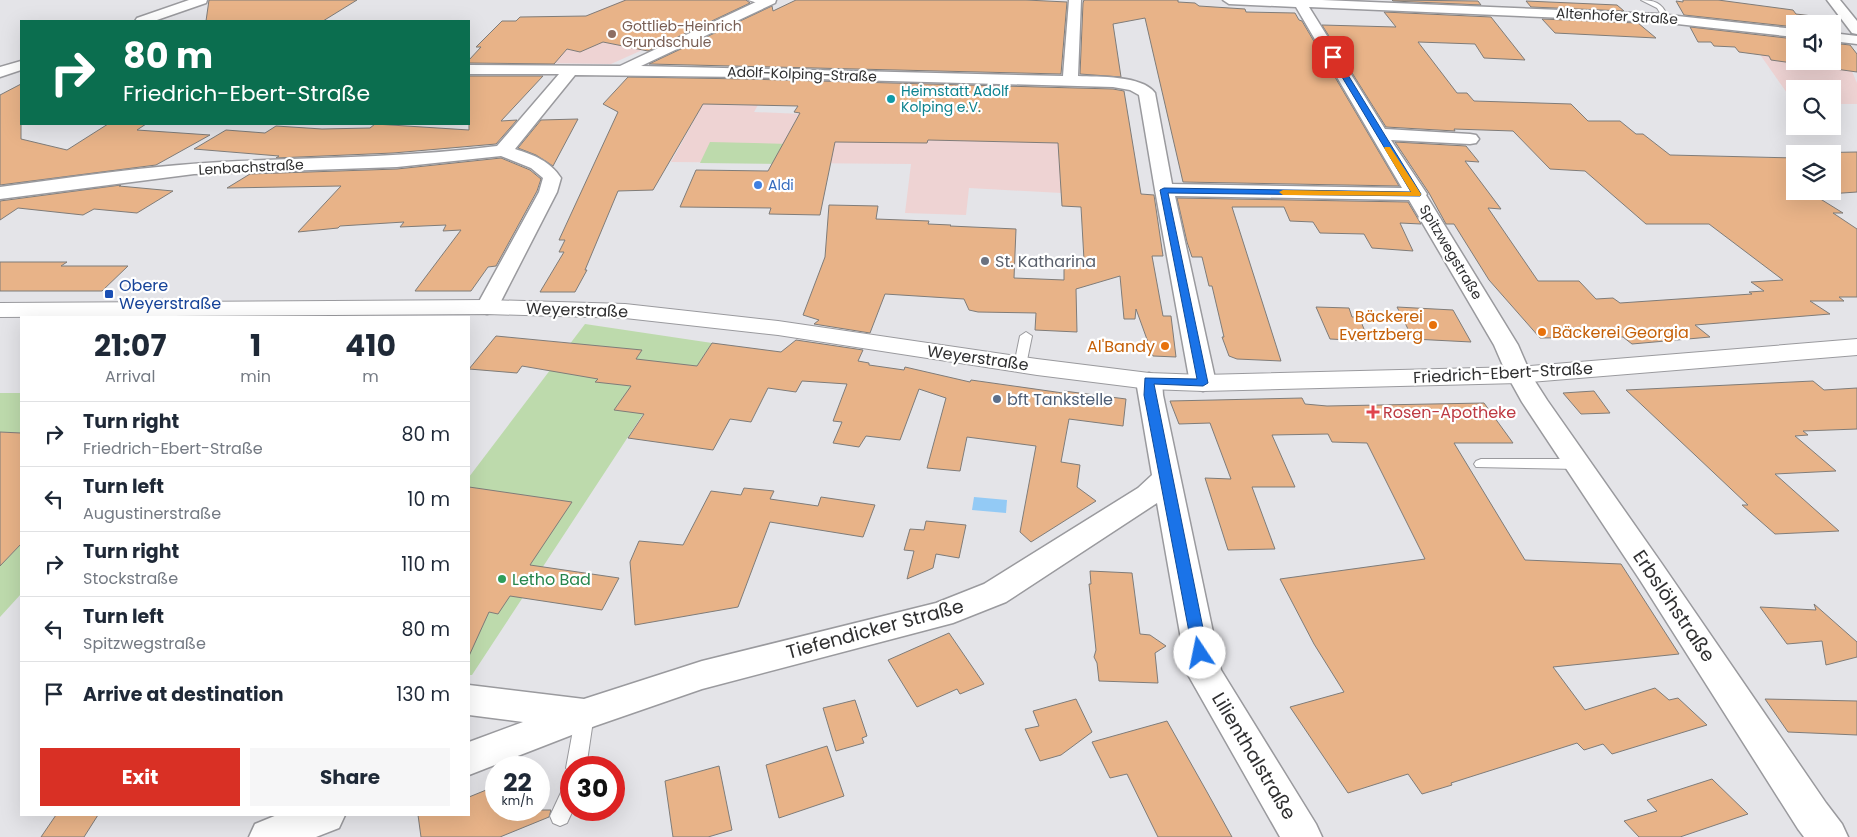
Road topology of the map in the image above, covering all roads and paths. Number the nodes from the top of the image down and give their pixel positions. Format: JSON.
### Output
{"nodes":[{"id":1,"x":201,"y":0,"type":"edge"},
{"id":2,"x":1074,"y":0,"type":"edge"},
{"id":3,"x":1229,"y":0,"type":"edge"},
{"id":4,"x":1644,"y":0,"type":"edge"},
{"id":5,"x":1833,"y":0,"type":"edge"},
{"id":6,"x":762,"y":1,"type":"edge"},
{"id":7,"x":1281,"y":2,"type":"edge"},
{"id":8,"x":1616,"y":2,"type":"dead end"},
{"id":9,"x":1301,"y":4,"type":"junction"},
{"id":10,"x":1667,"y":17,"type":"junction"},
{"id":11,"x":145,"y":20,"type":"edge"},
{"id":12,"x":1857,"y":30,"type":"edge"},
{"id":13,"x":1786,"y":32,"type":"edge"},
{"id":14,"x":1841,"y":38,"type":"edge"},
{"id":15,"x":1857,"y":40,"type":"edge"},
{"id":16,"x":470,"y":69,"type":"edge"},
{"id":17,"x":572,"y":69,"type":"junction"},
{"id":18,"x":621,"y":70,"type":"junction"},
{"id":19,"x":1070,"y":81,"type":"junction"},
{"id":20,"x":1379,"y":134,"type":"junction"},
{"id":21,"x":1470,"y":139,"type":"dead end"},
{"id":22,"x":502,"y":151,"type":"junction"},
{"id":23,"x":1164,"y":190,"type":"junction"},
{"id":24,"x":0,"y":193,"type":"edge"},
{"id":25,"x":1417,"y":194,"type":"junction"},
{"id":26,"x":487,"y":307,"type":"junction"},
{"id":27,"x":0,"y":310,"type":"edge"},
{"id":28,"x":1026,"y":336,"type":"dead end"},
{"id":29,"x":1857,"y":347,"type":"edge"},
{"id":30,"x":1020,"y":364,"type":"junction"},
{"id":31,"x":1519,"y":375,"type":"junction"},
{"id":32,"x":1149,"y":381,"type":"junction"},
{"id":33,"x":1203,"y":383,"type":"junction"},
{"id":34,"x":1481,"y":464,"type":"dead end"},
{"id":35,"x":1578,"y":464,"type":"junction"},
{"id":36,"x":1166,"y":478,"type":"junction"},
{"id":37,"x":470,"y":700,"type":"edge"},
{"id":38,"x":585,"y":714,"type":"junction"},
{"id":39,"x":578,"y":756,"type":"edge"},
{"id":40,"x":470,"y":759,"type":"edge"},
{"id":41,"x":322,"y":816,"type":"edge"},
{"id":42,"x":269,"y":837,"type":"edge"},
{"id":43,"x":1302,"y":837,"type":"edge"},
{"id":44,"x":1828,"y":837,"type":"edge"}],
"edges":[{"from":1,"to":11,"type":"street"},
{"from":2,"to":19,"type":"street"},
{"from":3,"to":7,"type":"street","name":"Altenhofer Straße"},
{"from":4,"to":10,"type":"lane"},
{"from":5,"to":12,"type":"street"},
{"from":6,"to":18,"type":"street"},
{"from":7,"to":9,"type":"street","name":"Altenhofer Straße"},
{"from":8,"to":10,"type":"street"},
{"from":9,"to":10,"type":"street","name":"Altenhofer Straße"},
{"from":9,"to":20,"type":"street","name":"Spitzwegstraße"},
{"from":10,"to":13,"type":"street","name":"Altenhofer Straße"},
{"from":14,"to":15,"type":"street"},
{"from":16,"to":17,"type":"street","name":"Adolf-Kolping-Straße"},
{"from":17,"to":18,"type":"street","name":"Adolf-Kolping-Straße"},
{"from":17,"to":22,"type":"street"},
{"from":18,"to":19,"type":"street","name":"Adolf-Kolping-Straße"},
{"from":19,"to":23,"type":"street","name":"Adolf-Kolping-Straße"},
{"from":20,"to":21,"type":"street"},
{"from":20,"to":25,"type":"street","name":"Spitzwegstraße"},
{"from":22,"to":24,"type":"street","name":"Lenbachstraße"},
{"from":22,"to":26,"type":"street"},
{"from":23,"to":25,"type":"street"},
{"from":23,"to":33,"type":"street"},
{"from":25,"to":31,"type":"street","name":"Spitzwegstraße"},
{"from":26,"to":27,"type":"main road","name":"Weyerstraße"},
{"from":26,"to":30,"type":"main road","name":"Weyerstraße"},
{"from":28,"to":30,"type":"lane"},
{"from":29,"to":31,"type":"main road","name":"Friedrich-Ebert-Straße"},
{"from":30,"to":32,"type":"main road","name":"Weyerstraße"},
{"from":31,"to":33,"type":"main road","name":"Friedrich-Ebert-Straße"},
{"from":31,"to":35,"type":"street","name":"Erbslöhstraße"},
{"from":32,"to":33,"type":"main road","name":"Friedrich-Ebert-Straße"},
{"from":32,"to":36,"type":"street","name":"Lilienthalstraße"},
{"from":34,"to":35,"type":"lane"},
{"from":35,"to":44,"type":"street","name":"Erbslöhstraße"},
{"from":36,"to":38,"type":"street","name":"Tiefendicker Straße"},
{"from":36,"to":43,"type":"street","name":"Lilienthalstraße"},
{"from":37,"to":38,"type":"street","name":"Tiefendicker Straße"},
{"from":38,"to":39,"type":"lane"},
{"from":38,"to":40,"type":"street","name":"Tiefendicker Straße"},
{"from":41,"to":42,"type":"street"}]}
